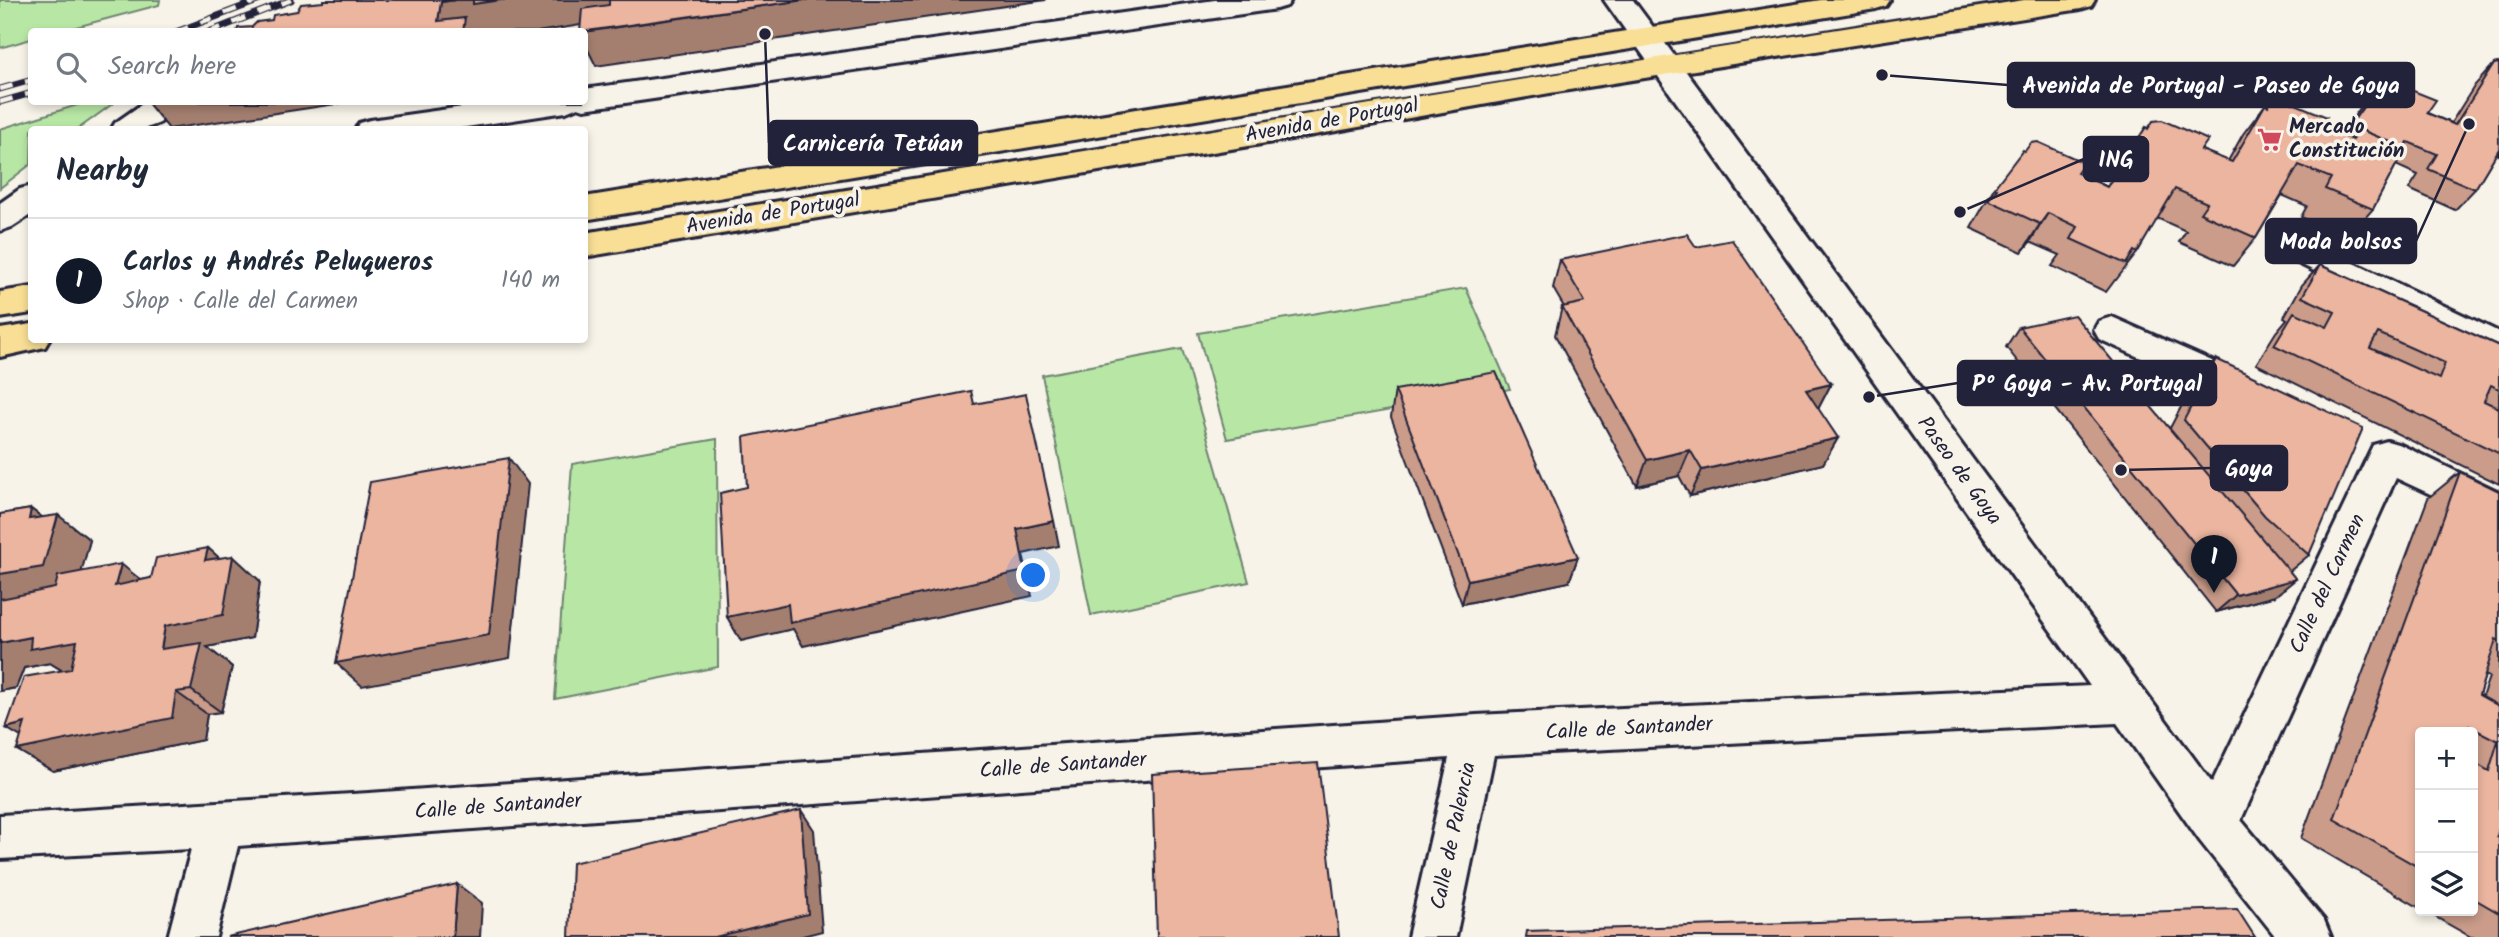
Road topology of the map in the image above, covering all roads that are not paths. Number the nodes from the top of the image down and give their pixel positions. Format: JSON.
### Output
{"nodes":[{"id":1,"x":1276,"y":0,"type":"edge"},
{"id":2,"x":1618,"y":0,"type":"edge"},
{"id":3,"x":1876,"y":0,"type":"edge"},
{"id":4,"x":2081,"y":0,"type":"edge"},
{"id":5,"x":1642,"y":37,"type":"junction"},
{"id":6,"x":1663,"y":65,"type":"junction"},
{"id":7,"x":588,"y":98,"type":"edge"},
{"id":8,"x":162,"y":105,"type":"edge"},
{"id":9,"x":545,"y":105,"type":"edge"},
{"id":10,"x":133,"y":126,"type":"edge"},
{"id":11,"x":398,"y":126,"type":"edge"},
{"id":12,"x":28,"y":200,"type":"edge"},
{"id":13,"x":588,"y":208,"type":"edge"},
{"id":14,"x":0,"y":219,"type":"edge"},
{"id":15,"x":588,"y":244,"type":"edge"},
{"id":16,"x":2306,"y":252,"type":"dead end"},
{"id":17,"x":28,"y":300,"type":"edge"},
{"id":18,"x":0,"y":305,"type":"edge"},
{"id":19,"x":2112,"y":330,"type":"dead end"},
{"id":20,"x":28,"y":338,"type":"edge"},
{"id":21,"x":0,"y":343,"type":"edge"},
{"id":22,"x":2499,"y":348,"type":"edge"},
{"id":23,"x":2287,"y":410,"type":"edge"},
{"id":24,"x":2499,"y":510,"type":"edge"},
{"id":25,"x":2127,"y":703,"type":"junction"},
{"id":26,"x":1476,"y":735,"type":"junction"},
{"id":27,"x":2216,"y":825,"type":"junction"},
{"id":28,"x":220,"y":827,"type":"junction"},
{"id":29,"x":0,"y":837,"type":"edge"},
{"id":30,"x":192,"y":937,"type":"edge"},
{"id":31,"x":1432,"y":937,"type":"edge"},
{"id":32,"x":2308,"y":937,"type":"edge"}],
"edges":[{"from":1,"to":7,"type":"street"},
{"from":2,"to":5,"type":"street","name":"Paseo de Goya"},
{"from":3,"to":5,"type":"main road","name":"Avenida de Portugal"},
{"from":4,"to":6,"type":"main road","name":"Avenida de Portugal"},
{"from":5,"to":6,"type":"street","name":"Paseo de Goya"},
{"from":5,"to":13,"type":"main road","name":"Avenida de Portugal"},
{"from":6,"to":15,"type":"main road","name":"Avenida de Portugal"},
{"from":6,"to":25,"type":"street","name":"Paseo de Goya"},
{"from":8,"to":10,"type":"street"},
{"from":9,"to":11,"type":"street"},
{"from":12,"to":14,"type":"street"},
{"from":16,"to":22,"type":"street"},
{"from":17,"to":18,"type":"main road"},
{"from":19,"to":23,"type":"street"},
{"from":20,"to":21,"type":"main road"},
{"from":24,"to":27,"type":"street","name":"Calle del Carmen"},
{"from":25,"to":26,"type":"street","name":"Calle de Santander"},
{"from":25,"to":27,"type":"street","name":"Paseo de Goya"},
{"from":26,"to":28,"type":"street","name":"Calle de Santander"},
{"from":26,"to":31,"type":"street","name":"Calle de Palencia"},
{"from":27,"to":32,"type":"street","name":"Paseo de Goya"},
{"from":28,"to":29,"type":"street","name":"Calle de Santander"},
{"from":28,"to":30,"type":"street"}]}
